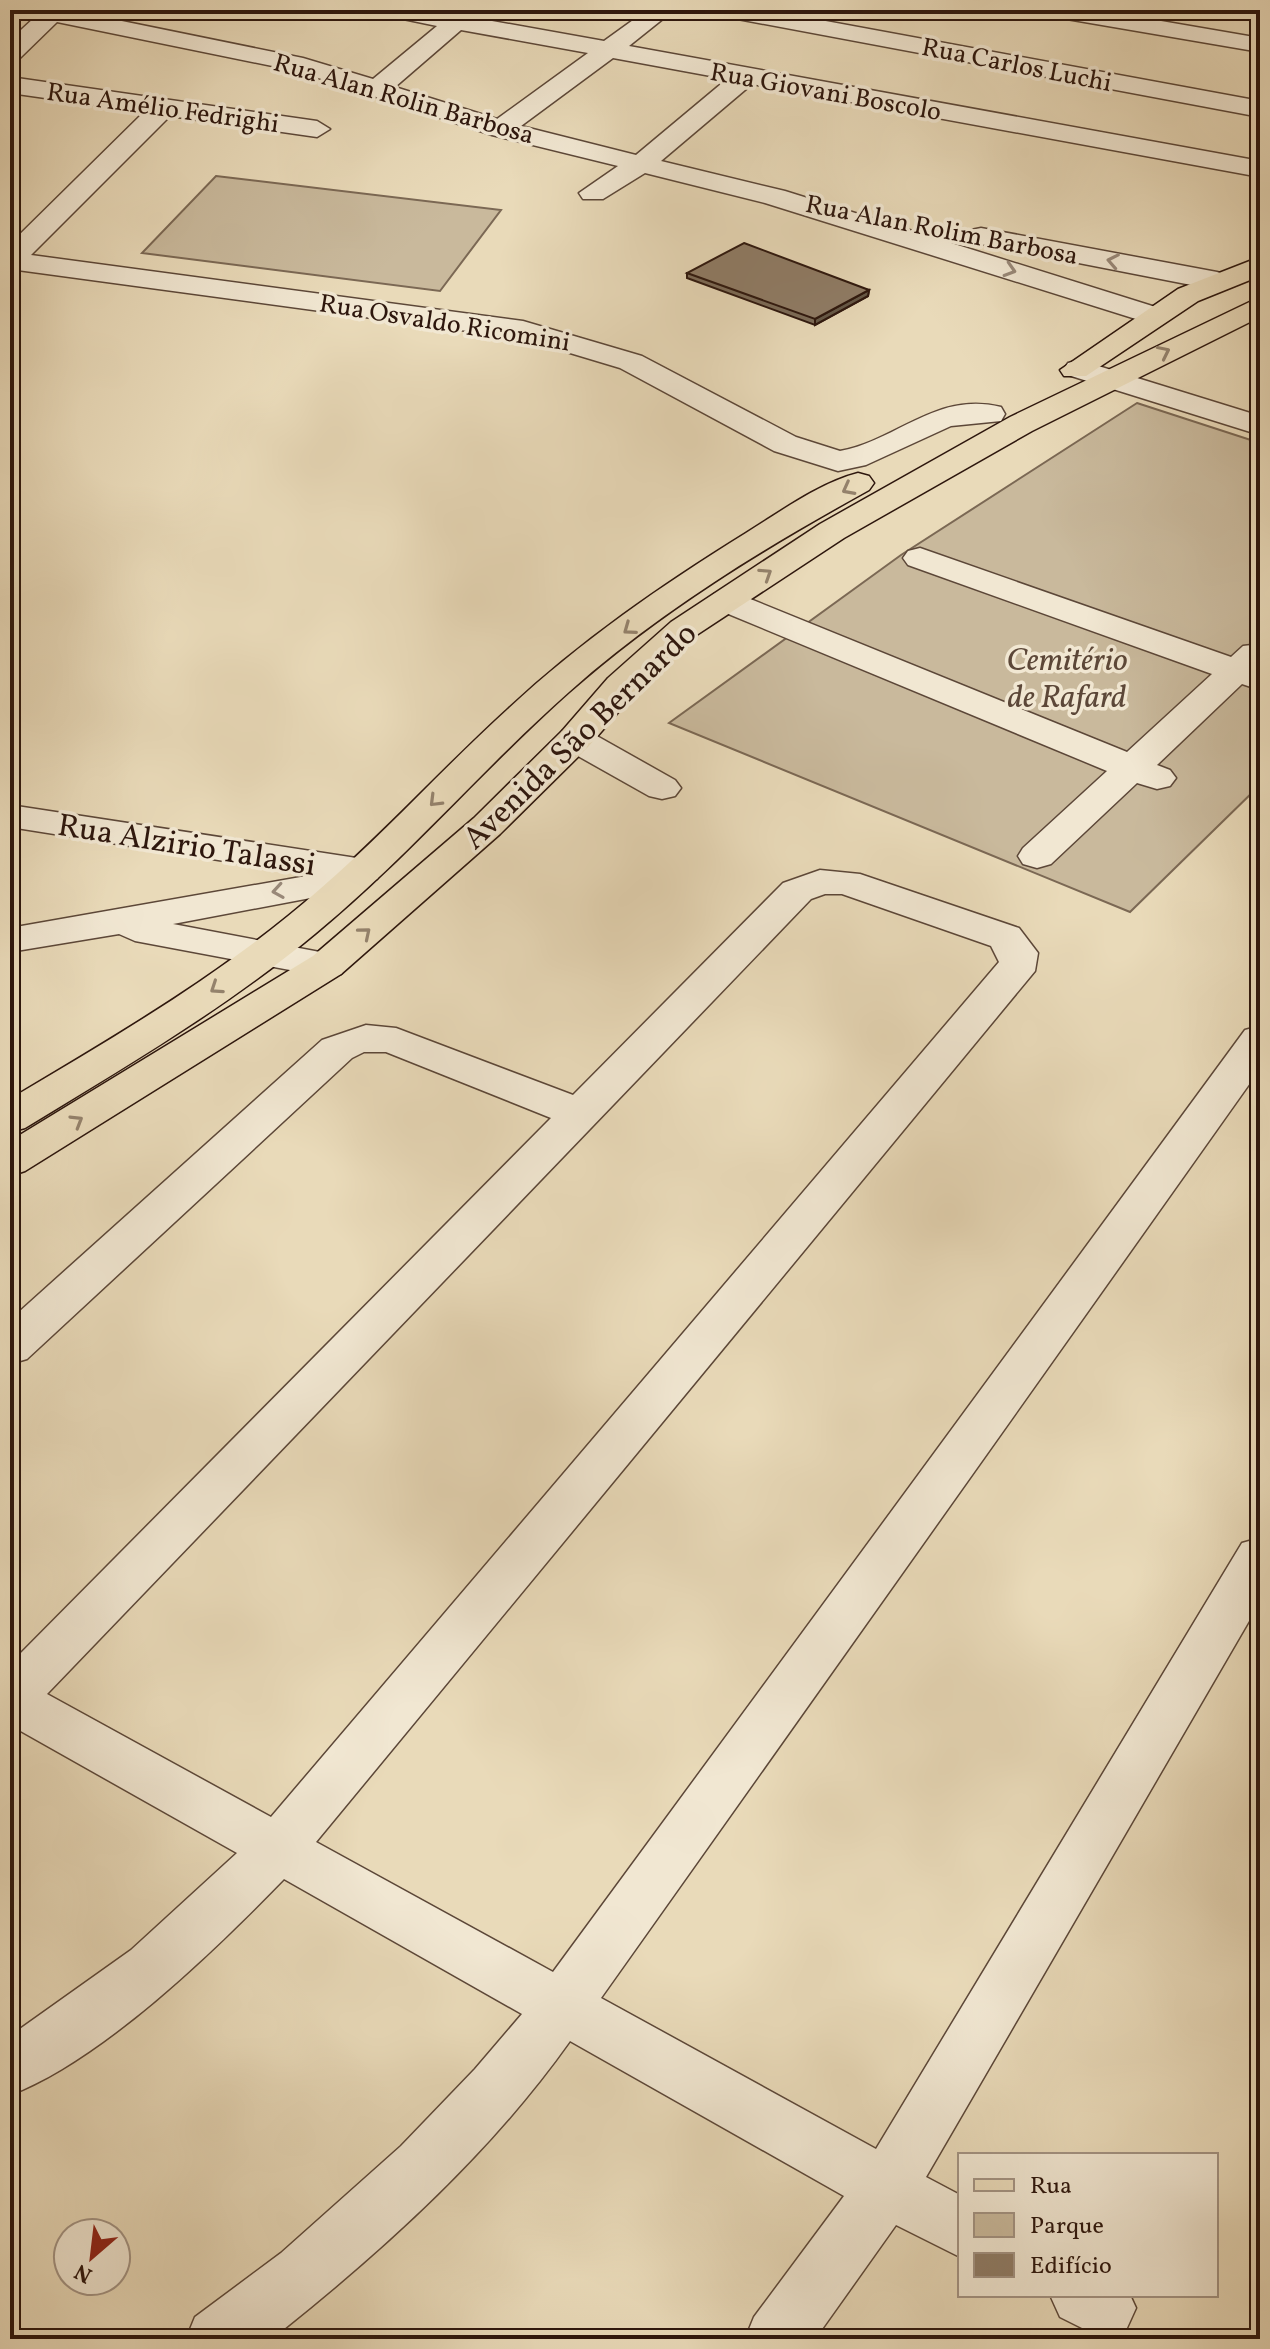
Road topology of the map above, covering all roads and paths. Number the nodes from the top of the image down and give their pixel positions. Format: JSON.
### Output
{"nodes":[{"id":1,"x":392,"y":10,"type":"edge"},
{"id":2,"x":662,"y":10,"type":"edge"},
{"id":3,"x":727,"y":10,"type":"edge"},
{"id":4,"x":46,"y":11,"type":"edge"},
{"id":5,"x":1049,"y":13,"type":"edge"},
{"id":6,"x":1243,"y":20,"type":"dead end"},
{"id":7,"x":456,"y":22,"type":"junction"},
{"id":8,"x":1226,"y":39,"type":"junction"},
{"id":9,"x":1017,"y":40,"type":"dead end"},
{"id":10,"x":1260,"y":45,"type":"edge"},
{"id":11,"x":608,"y":51,"type":"junction"},
{"id":12,"x":10,"y":54,"type":"edge"},
{"id":13,"x":993,"y":59,"type":"junction"},
{"id":14,"x":303,"y":65,"type":"junction"},
{"id":15,"x":745,"y":77,"type":"junction"},
{"id":16,"x":10,"y":85,"type":"edge"},
{"id":17,"x":375,"y":91,"type":"junction"},
{"id":18,"x":162,"y":109,"type":"junction"},
{"id":19,"x":1260,"y":109,"type":"edge"},
{"id":20,"x":247,"y":121,"type":"junction"},
{"id":21,"x":317,"y":129,"type":"dead end"},
{"id":22,"x":501,"y":129,"type":"junction"},
{"id":23,"x":642,"y":163,"type":"junction"},
{"id":24,"x":1260,"y":169,"type":"edge"},
{"id":25,"x":593,"y":193,"type":"dead end"},
{"id":26,"x":775,"y":197,"type":"junction"},
{"id":27,"x":10,"y":261,"type":"edge"},
{"id":28,"x":1260,"y":266,"type":"edge"},
{"id":29,"x":1217,"y":281,"type":"junction"},
{"id":30,"x":1260,"y":297,"type":"edge"},
{"id":31,"x":1260,"y":306,"type":"edge"},
{"id":32,"x":1155,"y":316,"type":"junction"},
{"id":33,"x":1216,"y":327,"type":"junction"},
{"id":34,"x":1094,"y":374,"type":"junction"},
{"id":35,"x":990,"y":414,"type":"junction"},
{"id":36,"x":1260,"y":426,"type":"edge"},
{"id":37,"x":796,"y":516,"type":"junction"},
{"id":38,"x":832,"y":531,"type":"junction"},
{"id":39,"x":920,"y":558,"type":"dead end"},
{"id":40,"x":726,"y":601,"type":"junction"},
{"id":41,"x":1252,"y":666,"type":"edge"},
{"id":42,"x":522,"y":715,"type":"junction"},
{"id":43,"x":575,"y":739,"type":"junction"},
{"id":44,"x":1144,"y":773,"type":"junction"},
{"id":45,"x":662,"y":788,"type":"dead end"},
{"id":46,"x":10,"y":816,"type":"edge"},
{"id":47,"x":1037,"y":856,"type":"dead end"},
{"id":48,"x":359,"y":875,"type":"junction"},
{"id":49,"x":112,"y":925,"type":"junction"},
{"id":50,"x":10,"y":940,"type":"edge"},
{"id":51,"x":269,"y":952,"type":"junction"},
{"id":52,"x":327,"y":965,"type":"junction"},
{"id":53,"x":1260,"y":1039,"type":"edge"},
{"id":54,"x":579,"y":1113,"type":"junction"},
{"id":55,"x":10,"y":1118,"type":"edge"},
{"id":56,"x":10,"y":1161,"type":"edge"},
{"id":57,"x":10,"y":1347,"type":"edge"},
{"id":58,"x":1260,"y":1557,"type":"edge"},
{"id":59,"x":10,"y":1699,"type":"edge"},
{"id":60,"x":278,"y":1848,"type":"junction"},
{"id":61,"x":562,"y":2006,"type":"junction"},
{"id":62,"x":10,"y":2068,"type":"edge"},
{"id":63,"x":887,"y":2187,"type":"junction"},
{"id":64,"x":958,"y":2227,"type":"edge"},
{"id":65,"x":218,"y":2339,"type":"edge"},
{"id":66,"x":777,"y":2339,"type":"edge"}],
"edges":[{"from":1,"to":7,"type":"street","name":"Rua Giovani Boscolo"},
{"from":2,"to":11,"type":"street"},
{"from":3,"to":13,"type":"street","name":"Rua Carlos Luchi"},
{"from":4,"to":12,"type":"street"},
{"from":4,"to":14,"type":"street","name":"Rua Alan Rolin Barbosa"},
{"from":5,"to":8,"type":"street"},
{"from":6,"to":8,"type":"street"},
{"from":7,"to":11,"type":"street","name":"Rua Giovani Boscolo"},
{"from":7,"to":17,"type":"street"},
{"from":8,"to":10,"type":"street"},
{"from":9,"to":13,"type":"street"},
{"from":11,"to":15,"type":"street","name":"Rua Giovani Boscolo"},
{"from":11,"to":22,"type":"street"},
{"from":13,"to":19,"type":"street","name":"Rua Carlos Luchi"},
{"from":14,"to":17,"type":"street","name":"Rua Alan Rolin Barbosa"},
{"from":14,"to":20,"type":"street"},
{"from":15,"to":23,"type":"street"},
{"from":15,"to":24,"type":"street","name":"Rua Giovani Boscolo"},
{"from":16,"to":18,"type":"street","name":"Rua Amélio Fedrighi"},
{"from":17,"to":22,"type":"street","name":"Rua Alan Rolin Barbosa"},
{"from":18,"to":20,"type":"street","name":"Rua Amélio Fedrighi"},
{"from":18,"to":27,"type":"street"},
{"from":20,"to":21,"type":"street","name":"Rua Amélio Fedrighi"},
{"from":22,"to":23,"type":"street","name":"Rua Alan Rolin Barbosa"},
{"from":23,"to":25,"type":"street"},
{"from":23,"to":26,"type":"street","name":"Rua Alan Rolin Barbosa"},
{"from":29,"to":26,"type":"street","name":"Rua Alan Rolim Barbosa","one_way":true},
{"from":26,"to":32,"type":"street","name":"Rua Alan Rolim Barbosa","one_way":true},
{"from":27,"to":35,"type":"street","name":"Rua Osvaldo Ricomini"},
{"from":28,"to":29,"type":"main road","name":"Avenida São Bernardo"},
{"from":29,"to":30,"type":"main road"},
{"from":29,"to":32,"type":"main road","name":"Avenida São Bernardo"},
{"from":31,"to":33,"type":"main road","name":"Avenida São Bernardo"},
{"from":32,"to":33,"type":"main road"},
{"from":32,"to":34,"type":"main road","name":"Avenida São Bernardo"},
{"from":34,"to":33,"type":"main road","name":"Avenida São Bernardo","one_way":true},
{"from":34,"to":35,"type":"main road","name":"Avenida São Bernardo"},
{"from":34,"to":36,"type":"street"},
{"from":34,"to":38,"type":"main road","name":"Avenida São Bernardo"},
{"from":35,"to":37,"type":"main road","name":"Avenida São Bernardo","one_way":true},
{"from":37,"to":38,"type":"main road"},
{"from":37,"to":42,"type":"main road","name":"Avenida São Bernardo","one_way":true},
{"from":40,"to":38,"type":"main road","name":"Avenida São Bernardo","one_way":true},
{"from":39,"to":41,"type":"street"},
{"from":40,"to":43,"type":"main road","name":"Avenida São Bernardo"},
{"from":40,"to":44,"type":"street"},
{"from":41,"to":44,"type":"street"},
{"from":42,"to":43,"type":"main road"},
{"from":42,"to":48,"type":"main road","name":"Avenida São Bernardo","one_way":true},
{"from":43,"to":45,"type":"street"},
{"from":52,"to":43,"type":"main road","name":"Avenida São Bernardo","one_way":true},
{"from":44,"to":47,"type":"street"},
{"from":46,"to":48,"type":"street","name":"Rua Alzirio Talassi"},
{"from":48,"to":49,"type":"street","one_way":true},
{"from":48,"to":51,"type":"main road","name":"Avenida São Bernardo"},
{"from":49,"to":50,"type":"street"},
{"from":49,"to":51,"type":"street"},
{"from":51,"to":52,"type":"street"},
{"from":51,"to":55,"type":"main road","name":"Avenida São Bernardo","one_way":true},
{"from":56,"to":52,"type":"main road","name":"Avenida São Bernardo","one_way":true},
{"from":53,"to":61,"type":"street"},
{"from":54,"to":57,"type":"street"},
{"from":54,"to":59,"type":"street"},
{"from":54,"to":60,"type":"street"},
{"from":58,"to":63,"type":"street"},
{"from":59,"to":60,"type":"street"},
{"from":60,"to":61,"type":"street"},
{"from":60,"to":62,"type":"street"},
{"from":61,"to":63,"type":"street"},
{"from":61,"to":65,"type":"street"},
{"from":63,"to":64,"type":"street"},
{"from":63,"to":66,"type":"street"}]}
